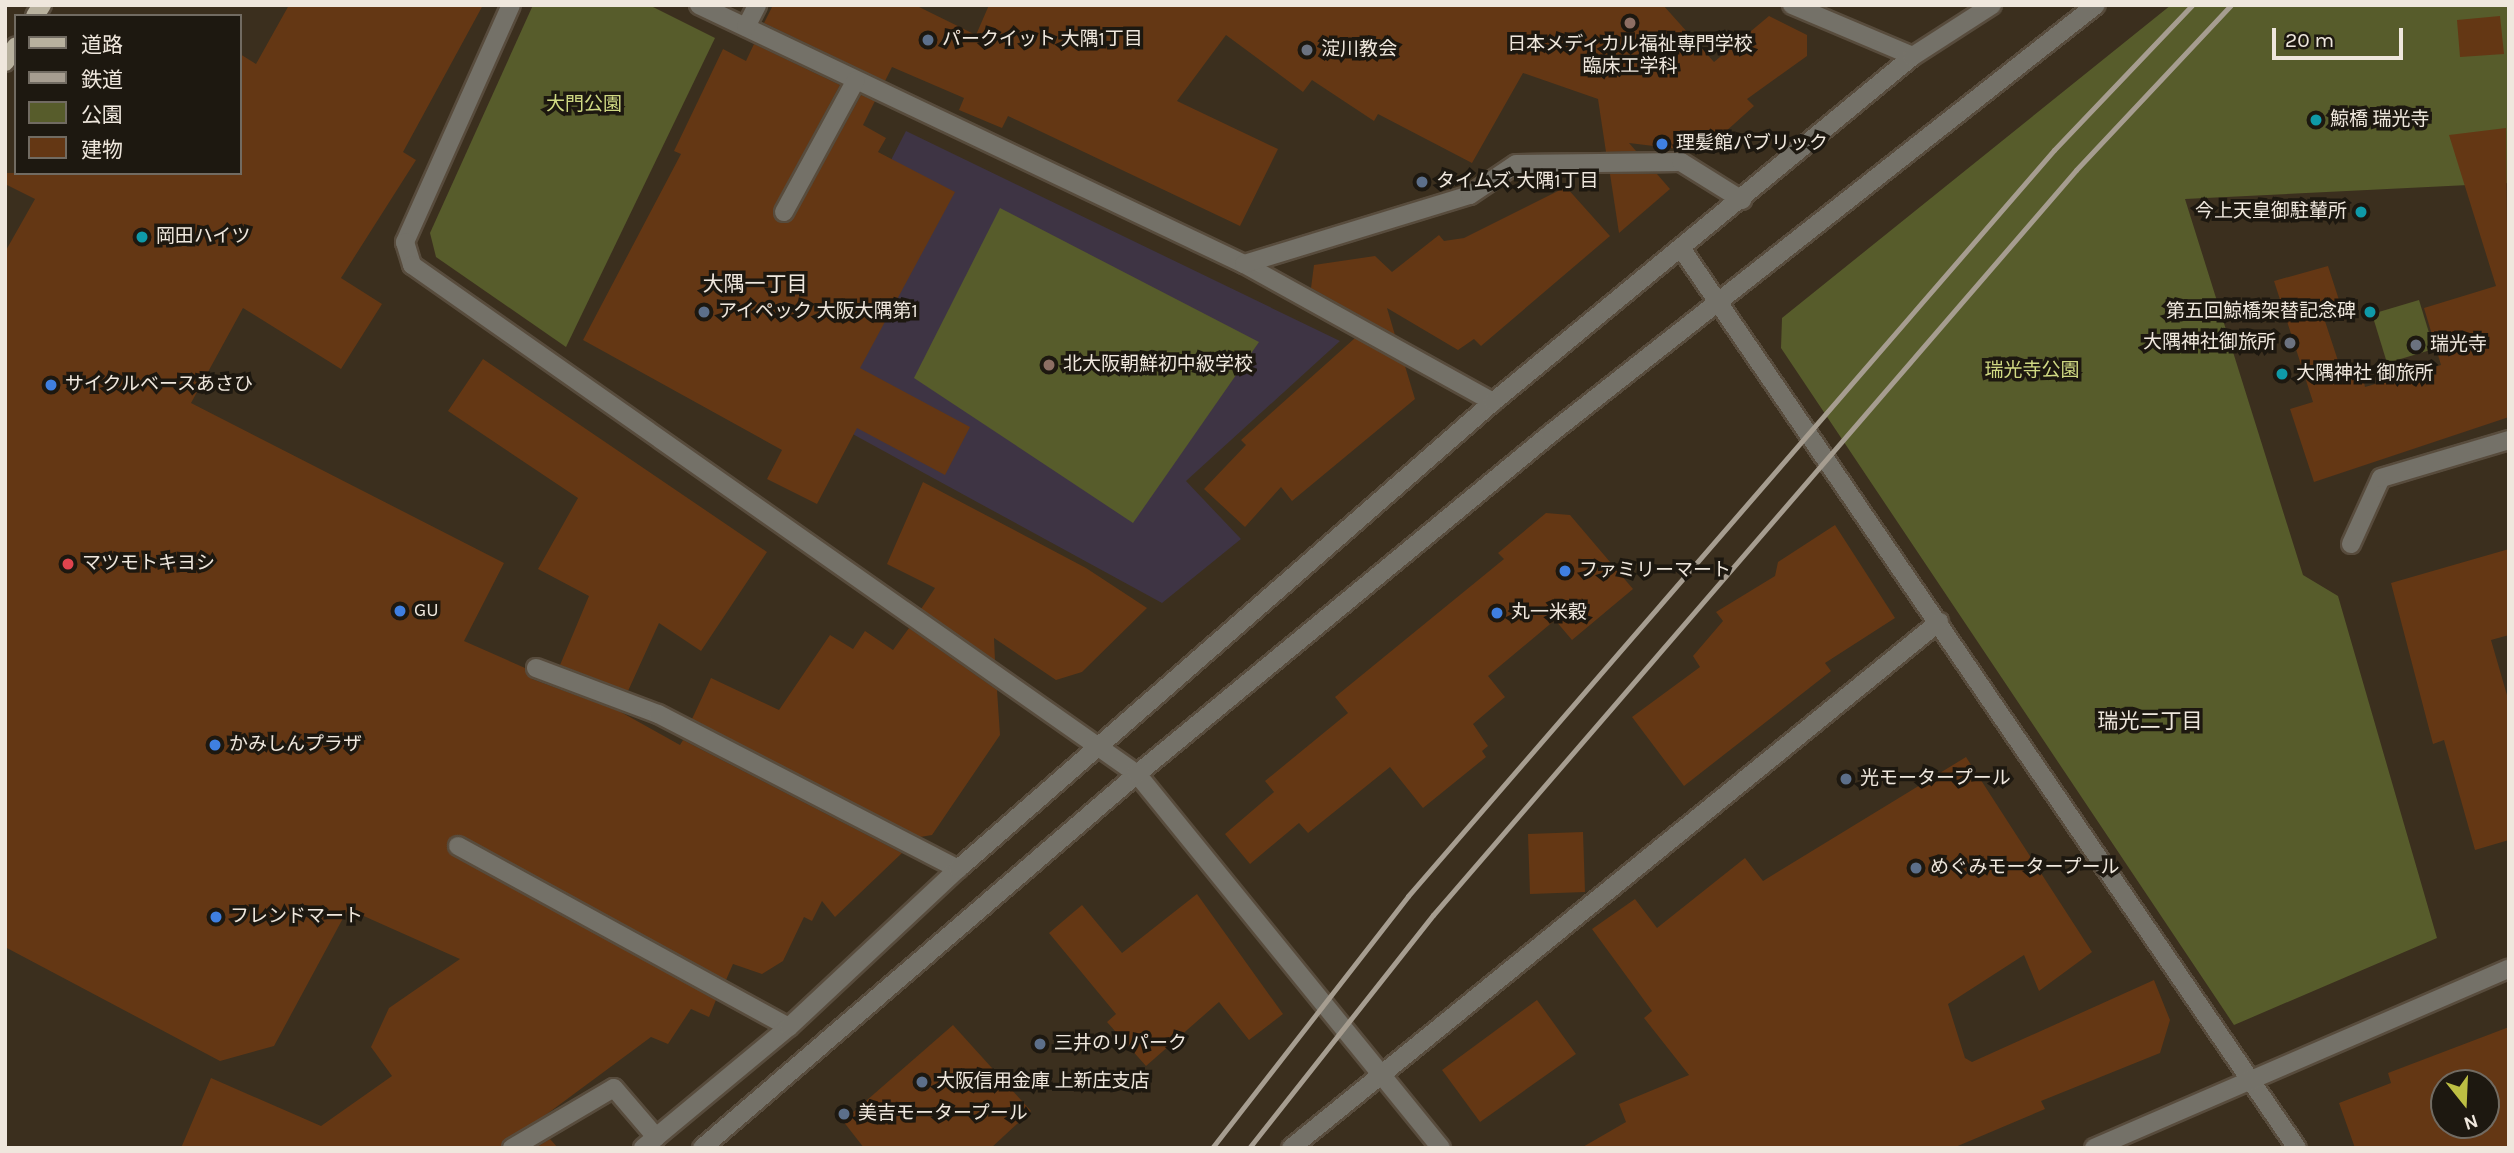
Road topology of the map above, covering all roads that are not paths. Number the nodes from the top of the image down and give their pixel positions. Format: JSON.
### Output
{"nodes":[{"id":1,"x":510,"y":5,"type":"edge"},
{"id":2,"x":699,"y":5,"type":"edge"},
{"id":3,"x":757,"y":5,"type":"edge"},
{"id":4,"x":1793,"y":5,"type":"edge"},
{"id":5,"x":1993,"y":5,"type":"edge"},
{"id":6,"x":2096,"y":5,"type":"edge"},
{"id":7,"x":746,"y":27,"type":"junction"},
{"id":8,"x":1913,"y":56,"type":"junction"},
{"id":9,"x":856,"y":80,"type":"junction"},
{"id":10,"x":1742,"y":200,"type":"junction"},
{"id":11,"x":784,"y":212,"type":"dead end"},
{"id":12,"x":1683,"y":251,"type":"junction"},
{"id":13,"x":1244,"y":264,"type":"junction"},
{"id":14,"x":1722,"y":298,"type":"junction"},
{"id":15,"x":1493,"y":401,"type":"junction"},
{"id":16,"x":2509,"y":440,"type":"edge"},
{"id":17,"x":2351,"y":544,"type":"dead end"},
{"id":18,"x":1939,"y":622,"type":"junction"},
{"id":19,"x":536,"y":668,"type":"dead end"},
{"id":20,"x":1099,"y":751,"type":"junction"},
{"id":21,"x":1138,"y":774,"type":"junction"},
{"id":22,"x":458,"y":846,"type":"dead end"},
{"id":23,"x":958,"y":869,"type":"junction"},
{"id":24,"x":2509,"y":968,"type":"edge"},
{"id":25,"x":789,"y":1027,"type":"junction"},
{"id":26,"x":1380,"y":1074,"type":"junction"},
{"id":27,"x":2246,"y":1080,"type":"junction"},
{"id":28,"x":649,"y":1142,"type":"edge"},
{"id":29,"x":512,"y":1148,"type":"edge"},
{"id":30,"x":702,"y":1148,"type":"edge"},
{"id":31,"x":1291,"y":1148,"type":"edge"},
{"id":32,"x":1441,"y":1148,"type":"edge"},
{"id":33,"x":2094,"y":1148,"type":"edge"},
{"id":34,"x":2297,"y":1148,"type":"edge"}],
"edges":[{"from":1,"to":20,"type":"street"},
{"from":2,"to":7,"type":"street"},
{"from":3,"to":7,"type":"street"},
{"from":4,"to":8,"type":"street"},
{"from":5,"to":8,"type":"street"},
{"from":6,"to":14,"type":"street"},
{"from":7,"to":9,"type":"street"},
{"from":8,"to":10,"type":"street"},
{"from":9,"to":11,"type":"street"},
{"from":9,"to":13,"type":"street"},
{"from":10,"to":12,"type":"street"},
{"from":10,"to":13,"type":"street"},
{"from":12,"to":14,"type":"street"},
{"from":12,"to":15,"type":"street"},
{"from":13,"to":15,"type":"street"},
{"from":14,"to":18,"type":"street"},
{"from":14,"to":21,"type":"street"},
{"from":15,"to":20,"type":"street"},
{"from":16,"to":17,"type":"street"},
{"from":18,"to":26,"type":"street"},
{"from":18,"to":27,"type":"street"},
{"from":19,"to":23,"type":"street"},
{"from":20,"to":21,"type":"street"},
{"from":20,"to":23,"type":"street"},
{"from":21,"to":26,"type":"street"},
{"from":21,"to":30,"type":"street"},
{"from":22,"to":25,"type":"street"},
{"from":23,"to":25,"type":"street"},
{"from":24,"to":27,"type":"street"},
{"from":25,"to":28,"type":"street"},
{"from":26,"to":31,"type":"street"},
{"from":26,"to":32,"type":"street"},
{"from":27,"to":33,"type":"street"},
{"from":27,"to":34,"type":"street"},
{"from":28,"to":29,"type":"street"}]}
